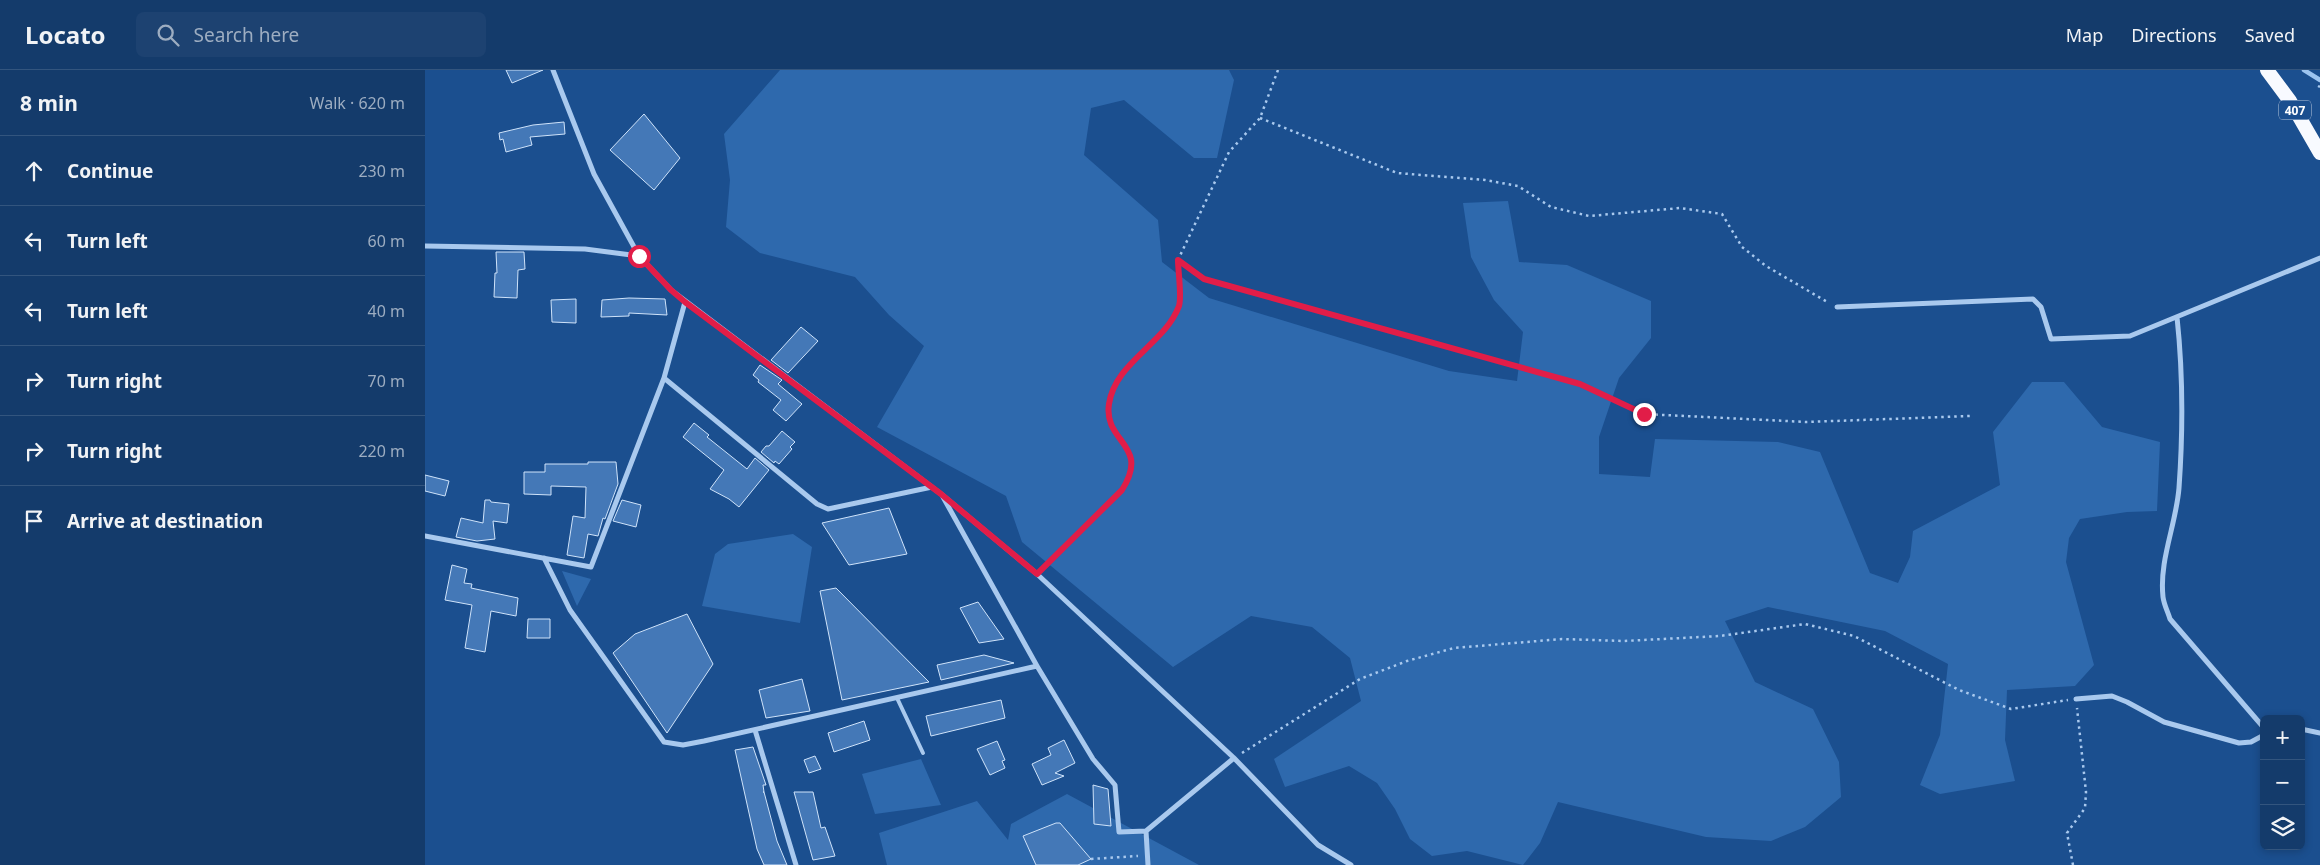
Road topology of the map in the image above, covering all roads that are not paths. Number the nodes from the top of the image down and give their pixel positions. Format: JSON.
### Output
{"nodes":[{"id":1,"x":553,"y":70,"type":"edge"},
{"id":2,"x":2267,"y":70,"type":"edge"},
{"id":3,"x":2320,"y":153,"type":"edge"},
{"id":4,"x":425,"y":246,"type":"edge"},
{"id":5,"x":639,"y":256,"type":"junction"},
{"id":6,"x":2320,"y":258,"type":"edge"},
{"id":7,"x":685,"y":302,"type":"junction"},
{"id":8,"x":1837,"y":307,"type":"road end"},
{"id":9,"x":2177,"y":317,"type":"junction"},
{"id":10,"x":663,"y":378,"type":"junction"},
{"id":11,"x":931,"y":487,"type":"junction"},
{"id":12,"x":941,"y":494,"type":"junction"},
{"id":13,"x":425,"y":536,"type":"edge"},
{"id":14,"x":544,"y":558,"type":"junction"},
{"id":15,"x":1037,"y":666,"type":"junction"},
{"id":16,"x":897,"y":698,"type":"junction"},
{"id":17,"x":2076,"y":698,"type":"road end"},
{"id":18,"x":2260,"y":723,"type":"edge"},
{"id":19,"x":755,"y":730,"type":"junction"},
{"id":20,"x":2305,"y":730,"type":"edge"},
{"id":21,"x":2320,"y":733,"type":"edge"},
{"id":22,"x":2260,"y":737,"type":"edge"},
{"id":23,"x":923,"y":753,"type":"dead end"},
{"id":24,"x":1234,"y":758,"type":"junction"},
{"id":25,"x":1146,"y":831,"type":"junction"},
{"id":26,"x":796,"y":865,"type":"edge"},
{"id":27,"x":1148,"y":865,"type":"edge"},
{"id":28,"x":1351,"y":865,"type":"edge"}],
"edges":[{"from":1,"to":5,"type":"street"},
{"from":2,"to":3,"type":"highway","number":"407"},
{"from":4,"to":5,"type":"street"},
{"from":5,"to":7,"type":"street"},
{"from":6,"to":9,"type":"street"},
{"from":7,"to":10,"type":"street"},
{"from":7,"to":11,"type":"street"},
{"from":8,"to":9,"type":"street"},
{"from":9,"to":18,"type":"street"},
{"from":10,"to":11,"type":"street"},
{"from":10,"to":14,"type":"street"},
{"from":11,"to":12,"type":"street"},
{"from":12,"to":15,"type":"street"},
{"from":12,"to":24,"type":"street"},
{"from":13,"to":14,"type":"street"},
{"from":14,"to":19,"type":"street"},
{"from":15,"to":16,"type":"street"},
{"from":15,"to":25,"type":"street"},
{"from":16,"to":19,"type":"street"},
{"from":16,"to":23,"type":"lane"},
{"from":17,"to":22,"type":"street"},
{"from":19,"to":26,"type":"street"},
{"from":20,"to":21,"type":"street"},
{"from":24,"to":25,"type":"street"},
{"from":24,"to":28,"type":"street"},
{"from":25,"to":27,"type":"street"}]}
